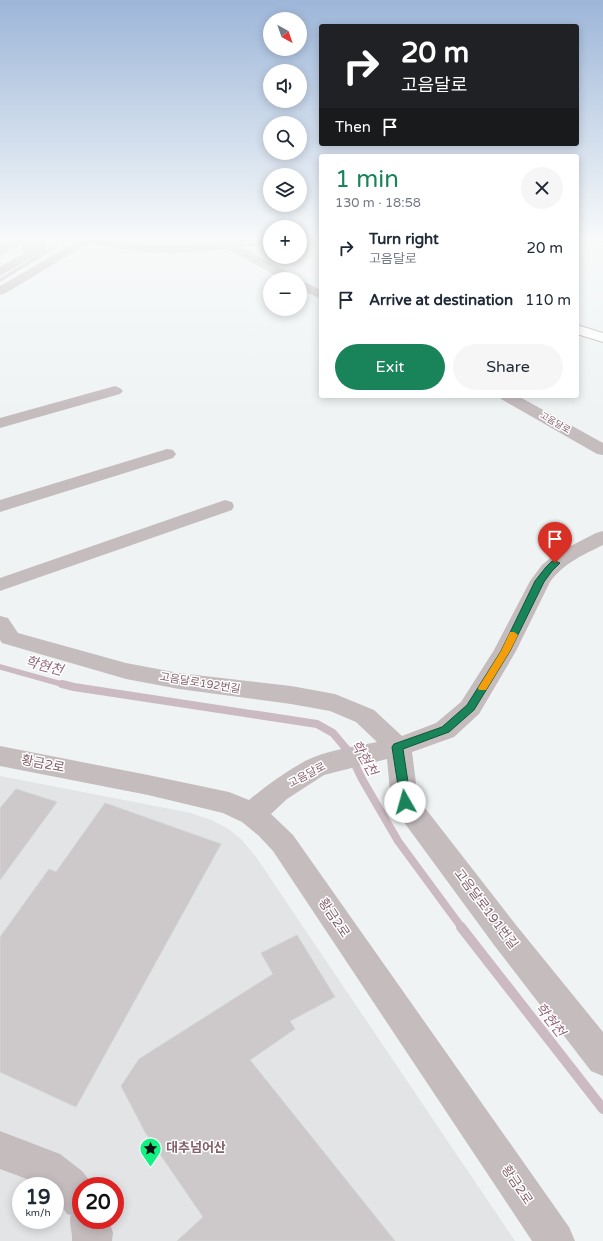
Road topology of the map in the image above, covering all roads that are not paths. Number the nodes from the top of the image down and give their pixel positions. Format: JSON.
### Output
{"nodes":[{"id":1,"x":579,"y":319,"type":"edge"},
{"id":2,"x":603,"y":328,"type":"edge"},
{"id":3,"x":579,"y":330,"type":"edge"},
{"id":4,"x":603,"y":338,"type":"edge"},
{"id":5,"x":115,"y":391,"type":"dead end"},
{"id":6,"x":511,"y":398,"type":"edge"},
{"id":7,"x":0,"y":423,"type":"edge"},
{"id":8,"x":603,"y":450,"type":"edge"},
{"id":9,"x":167,"y":454,"type":"dead end"},
{"id":10,"x":0,"y":506,"type":"edge"},
{"id":11,"x":225,"y":506,"type":"dead end"},
{"id":12,"x":603,"y":537,"type":"edge"},
{"id":13,"x":0,"y":585,"type":"edge"},
{"id":14,"x":3,"y":633,"type":"edge"},
{"id":15,"x":388,"y":749,"type":"junction"},
{"id":16,"x":0,"y":756,"type":"edge"},
{"id":17,"x":252,"y":814,"type":"junction"},
{"id":18,"x":603,"y":1060,"type":"edge"},
{"id":19,"x":0,"y":1150,"type":"edge"},
{"id":20,"x":72,"y":1188,"type":"edge"},
{"id":21,"x":92,"y":1229,"type":"edge"},
{"id":22,"x":92,"y":1241,"type":"edge"},
{"id":23,"x":555,"y":1241,"type":"edge"}],
"edges":[{"from":1,"to":2,"type":"highway"},
{"from":3,"to":4,"type":"highway"},
{"from":5,"to":7,"type":"street"},
{"from":6,"to":8,"type":"street","name":"고음달로"},
{"from":9,"to":10,"type":"street"},
{"from":11,"to":13,"type":"street"},
{"from":12,"to":15,"type":"street","name":"고음달로"},
{"from":14,"to":15,"type":"street","name":"고음달로192번길"},
{"from":15,"to":17,"type":"street","name":"고음달로"},
{"from":15,"to":18,"type":"street","name":"고음달로191번길"},
{"from":16,"to":17,"type":"street","name":"황금2로"},
{"from":17,"to":23,"type":"street","name":"황금2로"},
{"from":19,"to":20,"type":"street"},
{"from":21,"to":22,"type":"street"}]}
